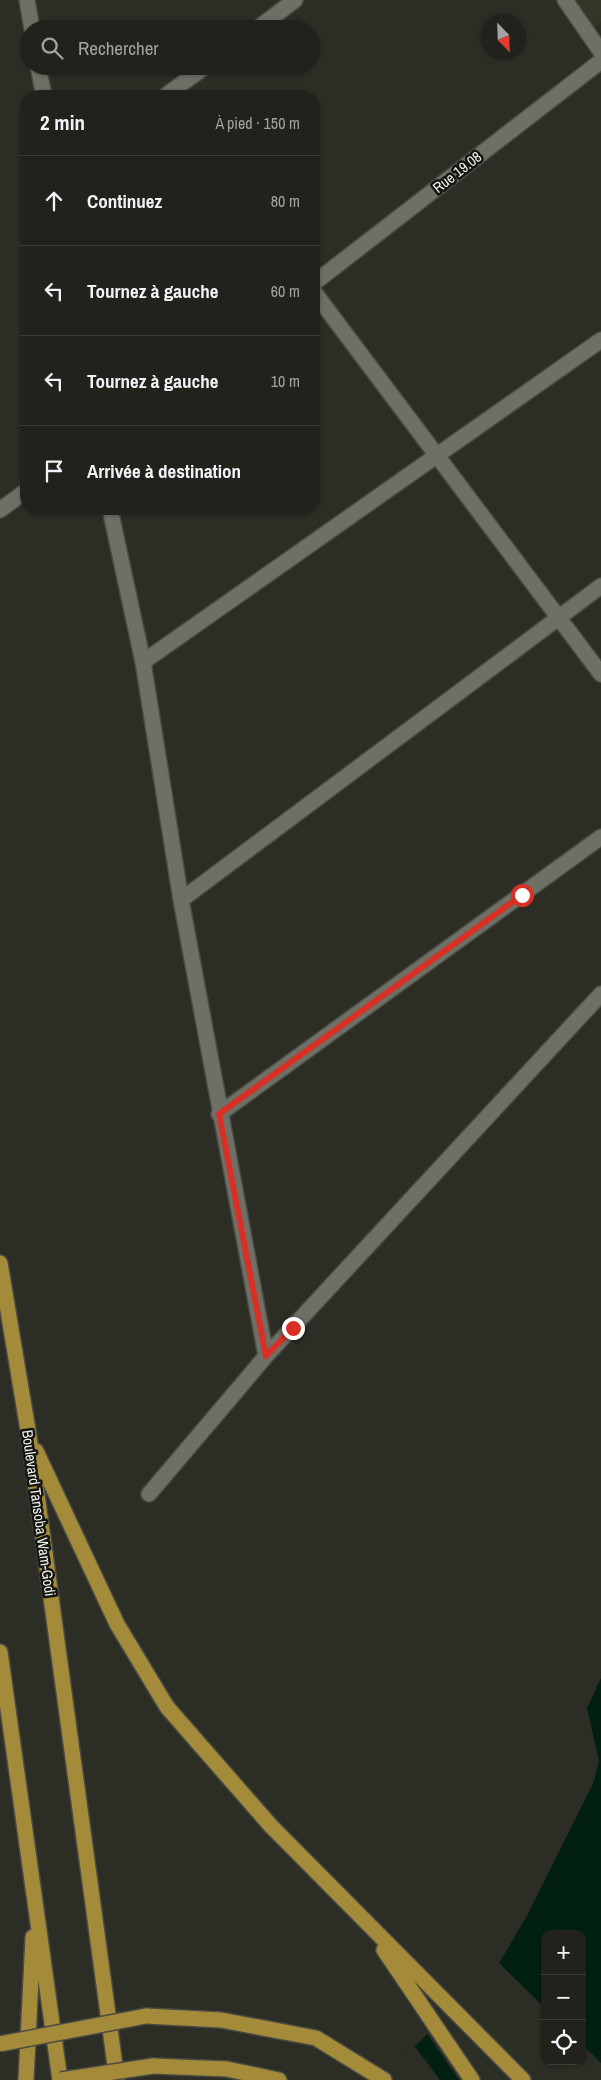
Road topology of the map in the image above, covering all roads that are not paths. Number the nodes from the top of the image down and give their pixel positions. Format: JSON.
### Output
{"nodes":[{"id":1,"x":27,"y":0,"type":"edge"},
{"id":2,"x":295,"y":0,"type":"edge"},
{"id":3,"x":565,"y":0,"type":"edge"},
{"id":4,"x":30,"y":20,"type":"edge"},
{"id":5,"x":268,"y":20,"type":"edge"},
{"id":6,"x":601,"y":52,"type":"edge"},
{"id":7,"x":601,"y":61,"type":"edge"},
{"id":8,"x":40,"y":75,"type":"edge"},
{"id":9,"x":194,"y":75,"type":"edge"},
{"id":10,"x":43,"y":90,"type":"edge"},
{"id":11,"x":174,"y":90,"type":"edge"},
{"id":12,"x":320,"y":278,"type":"edge"},
{"id":13,"x":320,"y":300,"type":"edge"},
{"id":14,"x":601,"y":340,"type":"edge"},
{"id":15,"x":437,"y":458,"type":"junction"},
{"id":16,"x":20,"y":496,"type":"edge"},
{"id":17,"x":0,"y":510,"type":"edge"},
{"id":18,"x":111,"y":515,"type":"edge"},
{"id":19,"x":601,"y":586,"type":"edge"},
{"id":20,"x":558,"y":618,"type":"junction"},
{"id":21,"x":143,"y":662,"type":"junction"},
{"id":22,"x":601,"y":674,"type":"edge"},
{"id":23,"x":601,"y":837,"type":"edge"},
{"id":24,"x":180,"y":900,"type":"junction"},
{"id":25,"x":601,"y":994,"type":"edge"},
{"id":26,"x":219,"y":1114,"type":"junction"},
{"id":27,"x":0,"y":1263,"type":"edge"},
{"id":28,"x":266,"y":1356,"type":"junction"},
{"id":29,"x":29,"y":1436,"type":"junction"},
{"id":30,"x":149,"y":1494,"type":"dead end"},
{"id":31,"x":0,"y":1658,"type":"edge"},
{"id":32,"x":35,"y":1901,"type":"junction"},
{"id":33,"x":362,"y":1918,"type":"junction"},
{"id":34,"x":0,"y":2044,"type":"edge"},
{"id":35,"x":383,"y":2078,"type":"edge"},
{"id":36,"x":26,"y":2080,"type":"edge"},
{"id":37,"x":61,"y":2080,"type":"edge"},
{"id":38,"x":117,"y":2080,"type":"edge"},
{"id":39,"x":280,"y":2080,"type":"edge"},
{"id":40,"x":472,"y":2080,"type":"edge"},
{"id":41,"x":523,"y":2080,"type":"edge"}],
"edges":[{"from":1,"to":4,"type":"street"},
{"from":2,"to":5,"type":"street"},
{"from":3,"to":6,"type":"street"},
{"from":7,"to":12,"type":"street","name":"Rue 19.08"},
{"from":8,"to":10,"type":"street"},
{"from":9,"to":11,"type":"street"},
{"from":13,"to":15,"type":"street"},
{"from":14,"to":15,"type":"street"},
{"from":15,"to":20,"type":"street"},
{"from":15,"to":21,"type":"street"},
{"from":16,"to":17,"type":"street"},
{"from":18,"to":21,"type":"street"},
{"from":19,"to":20,"type":"street"},
{"from":20,"to":22,"type":"street"},
{"from":20,"to":24,"type":"street"},
{"from":21,"to":24,"type":"street"},
{"from":23,"to":26,"type":"street"},
{"from":24,"to":26,"type":"street"},
{"from":25,"to":28,"type":"street"},
{"from":26,"to":28,"type":"street"},
{"from":27,"to":29,"type":"main road","name":"Boulevard Tansoba Wam-Godi"},
{"from":28,"to":30,"type":"street"},
{"from":29,"to":33,"type":"main road"},
{"from":29,"to":38,"type":"main road","name":"Boulevard Tansoba Wam-Godi"},
{"from":31,"to":32,"type":"main road"},
{"from":32,"to":36,"type":"main road"},
{"from":32,"to":37,"type":"main road"},
{"from":33,"to":40,"type":"main road"},
{"from":33,"to":41,"type":"main road"},
{"from":34,"to":35,"type":"main road","bridge":true},
{"from":37,"to":39,"type":"main road","bridge":true}]}
